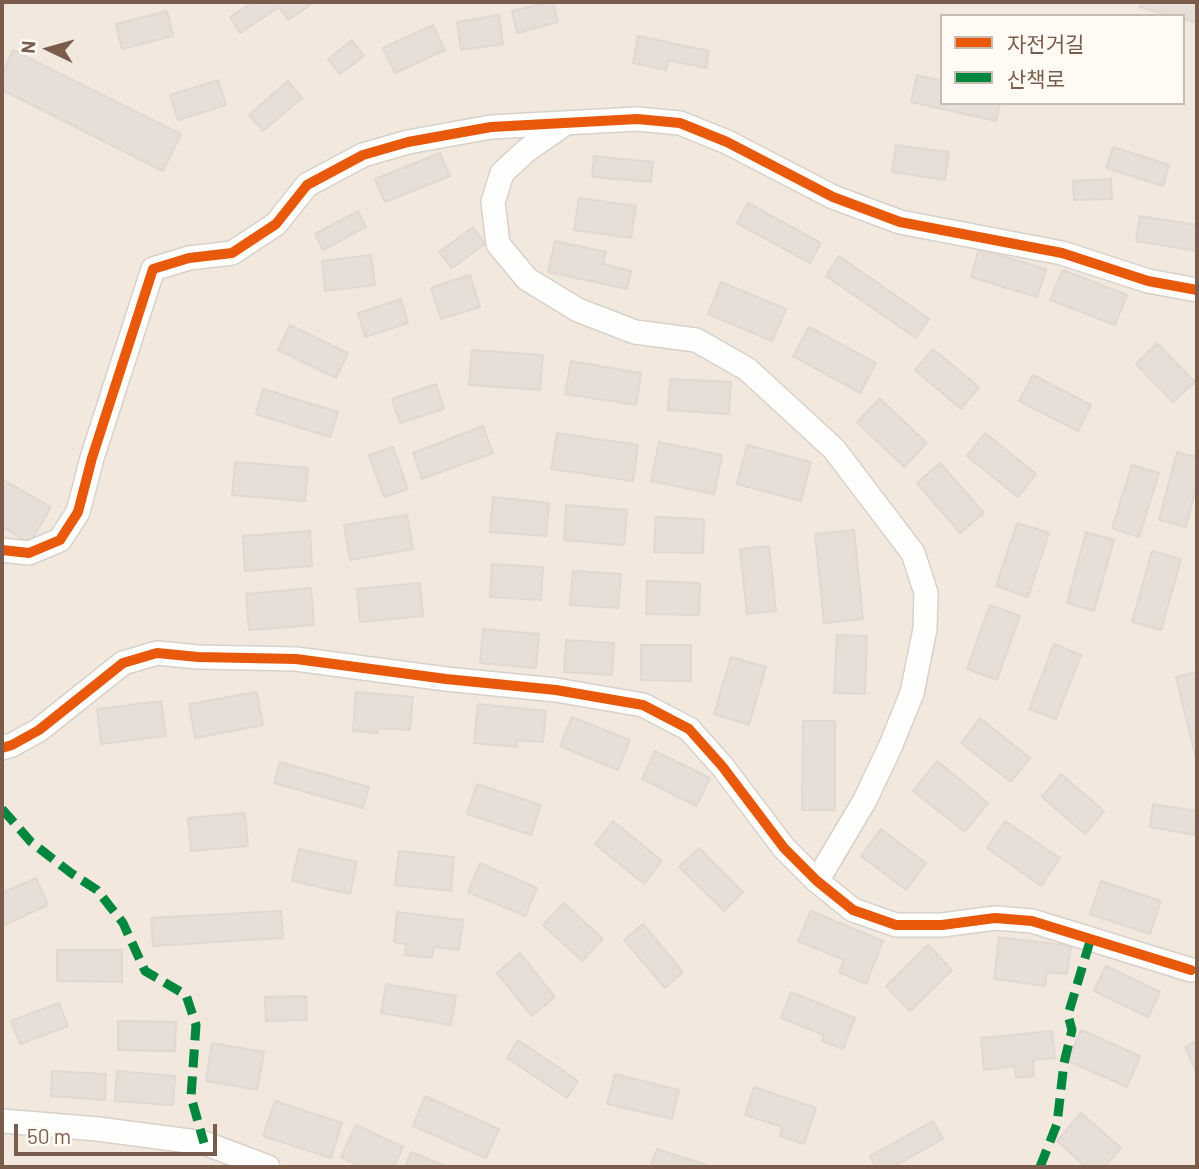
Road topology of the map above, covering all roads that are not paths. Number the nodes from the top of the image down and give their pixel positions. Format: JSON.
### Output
{"nodes":[{"id":1,"x":566,"y":123,"type":"junction"},
{"id":2,"x":1197,"y":290,"type":"edge"},
{"id":3,"x":2,"y":550,"type":"edge"},
{"id":4,"x":2,"y":748,"type":"edge"},
{"id":5,"x":817,"y":881,"type":"junction"},
{"id":6,"x":1191,"y":970,"type":"dead end"},
{"id":7,"x":2,"y":1121,"type":"edge"},
{"id":8,"x":268,"y":1167,"type":"edge"}],
"edges":[{"from":1,"to":2,"type":"street"},
{"from":1,"to":3,"type":"street"},
{"from":1,"to":5,"type":"street"},
{"from":4,"to":5,"type":"street"},
{"from":5,"to":6,"type":"street"},
{"from":7,"to":8,"type":"street"}]}
